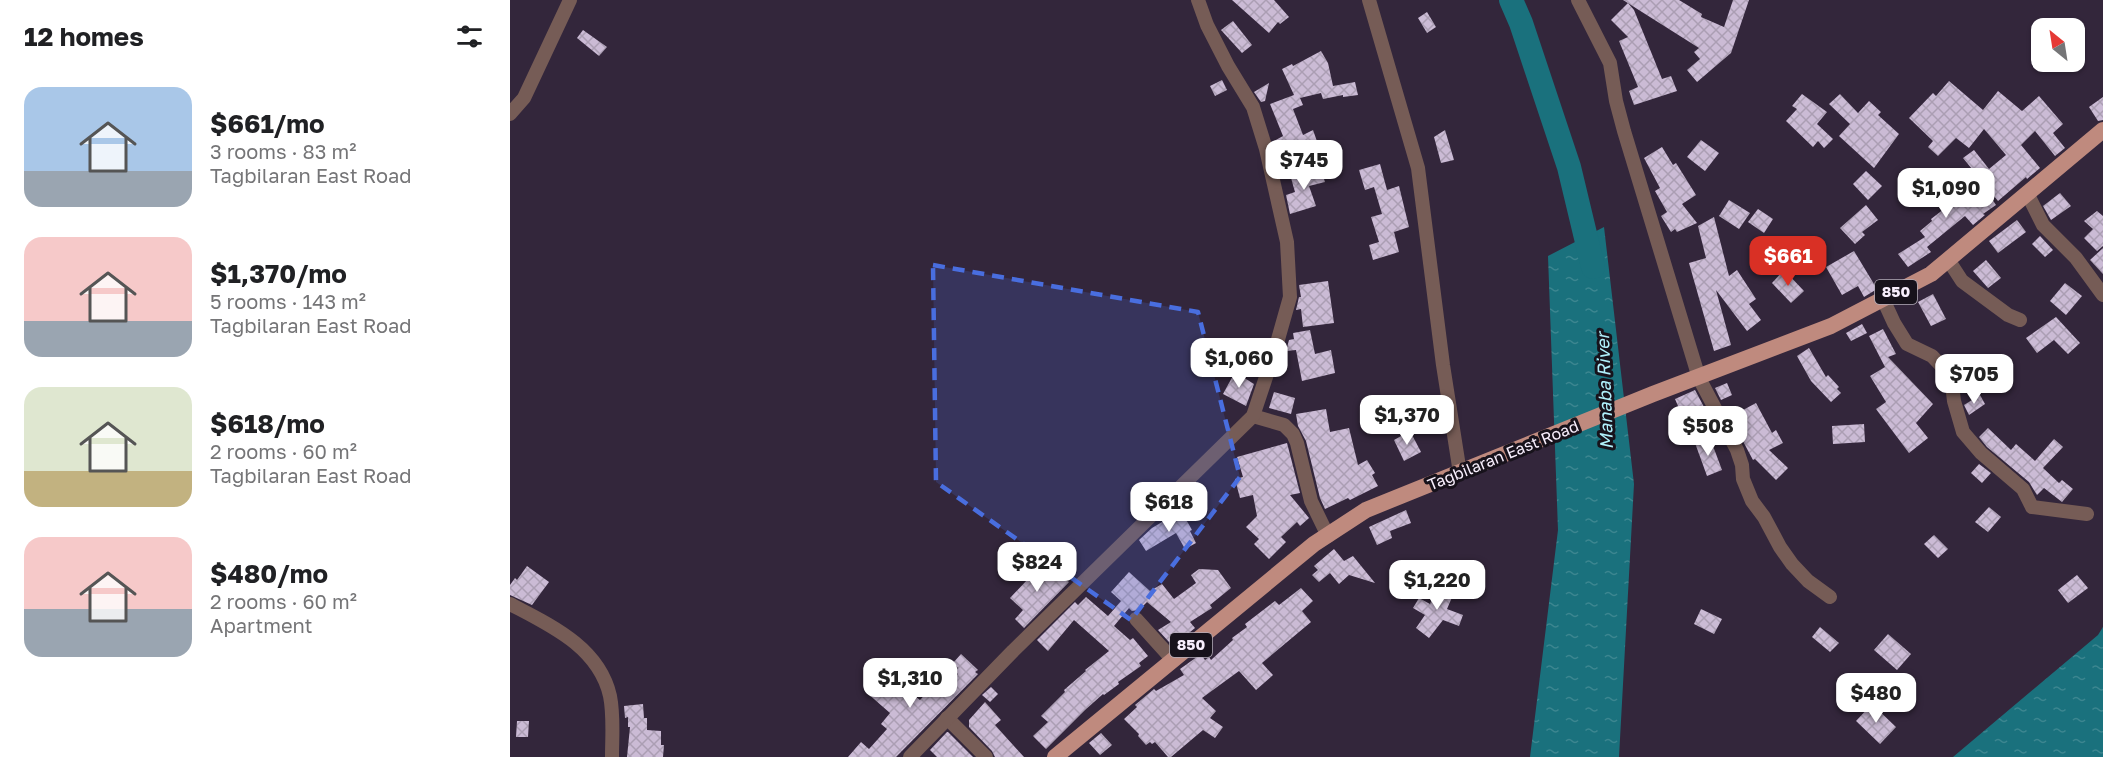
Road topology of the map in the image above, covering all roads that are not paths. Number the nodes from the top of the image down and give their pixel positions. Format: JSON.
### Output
{"nodes":[{"id":1,"x":570,"y":0,"type":"edge"},
{"id":2,"x":1198,"y":0,"type":"edge"},
{"id":3,"x":1369,"y":0,"type":"edge"},
{"id":4,"x":1578,"y":0,"type":"edge"},
{"id":5,"x":510,"y":114,"type":"edge"},
{"id":6,"x":2103,"y":130,"type":"edge"},
{"id":7,"x":2027,"y":193,"type":"junction"},
{"id":8,"x":1949,"y":261,"type":"junction"},
{"id":9,"x":2103,"y":295,"type":"edge"},
{"id":10,"x":1883,"y":299,"type":"junction"},
{"id":11,"x":2020,"y":320,"type":"dead end"},
{"id":12,"x":1699,"y":378,"type":"junction"},
{"id":13,"x":1253,"y":416,"type":"junction"},
{"id":14,"x":1465,"y":471,"type":"junction"},
{"id":15,"x":2087,"y":514,"type":"dead end"},
{"id":16,"x":1328,"y":536,"type":"junction"},
{"id":17,"x":1830,"y":597,"type":"dead end"},
{"id":18,"x":510,"y":604,"type":"edge"},
{"id":19,"x":1136,"y":619,"type":"dead end"},
{"id":20,"x":1173,"y":660,"type":"junction"},
{"id":21,"x":947,"y":718,"type":"junction"},
{"id":22,"x":612,"y":757,"type":"edge"},
{"id":23,"x":910,"y":757,"type":"edge"},
{"id":24,"x":986,"y":757,"type":"edge"},
{"id":25,"x":1055,"y":757,"type":"edge"}],
"edges":[{"from":1,"to":5,"type":"street"},
{"from":2,"to":13,"type":"street"},
{"from":3,"to":14,"type":"street"},
{"from":4,"to":12,"type":"street"},
{"from":6,"to":7,"type":"main road","name":"Tagbilaran East Road","number":"850"},
{"from":7,"to":8,"type":"main road","name":"Tagbilaran East Road","number":"850"},
{"from":7,"to":9,"type":"street"},
{"from":8,"to":10,"type":"main road","name":"Tagbilaran East Road","number":"850"},
{"from":8,"to":11,"type":"street"},
{"from":10,"to":12,"type":"main road","name":"Tagbilaran East Road","number":"850"},
{"from":10,"to":15,"type":"street"},
{"from":12,"to":14,"type":"main road","name":"Tagbilaran East Road","number":"850"},
{"from":12,"to":17,"type":"street"},
{"from":13,"to":16,"type":"street"},
{"from":13,"to":21,"type":"street"},
{"from":14,"to":16,"type":"main road","name":"Tagbilaran East Road","number":"850"},
{"from":16,"to":20,"type":"main road","name":"Tagbilaran East Road","number":"850"},
{"from":18,"to":22,"type":"street"},
{"from":19,"to":20,"type":"street"},
{"from":20,"to":25,"type":"main road","name":"Tagbilaran East Road","number":"850"},
{"from":21,"to":23,"type":"street"},
{"from":21,"to":24,"type":"street"}]}
